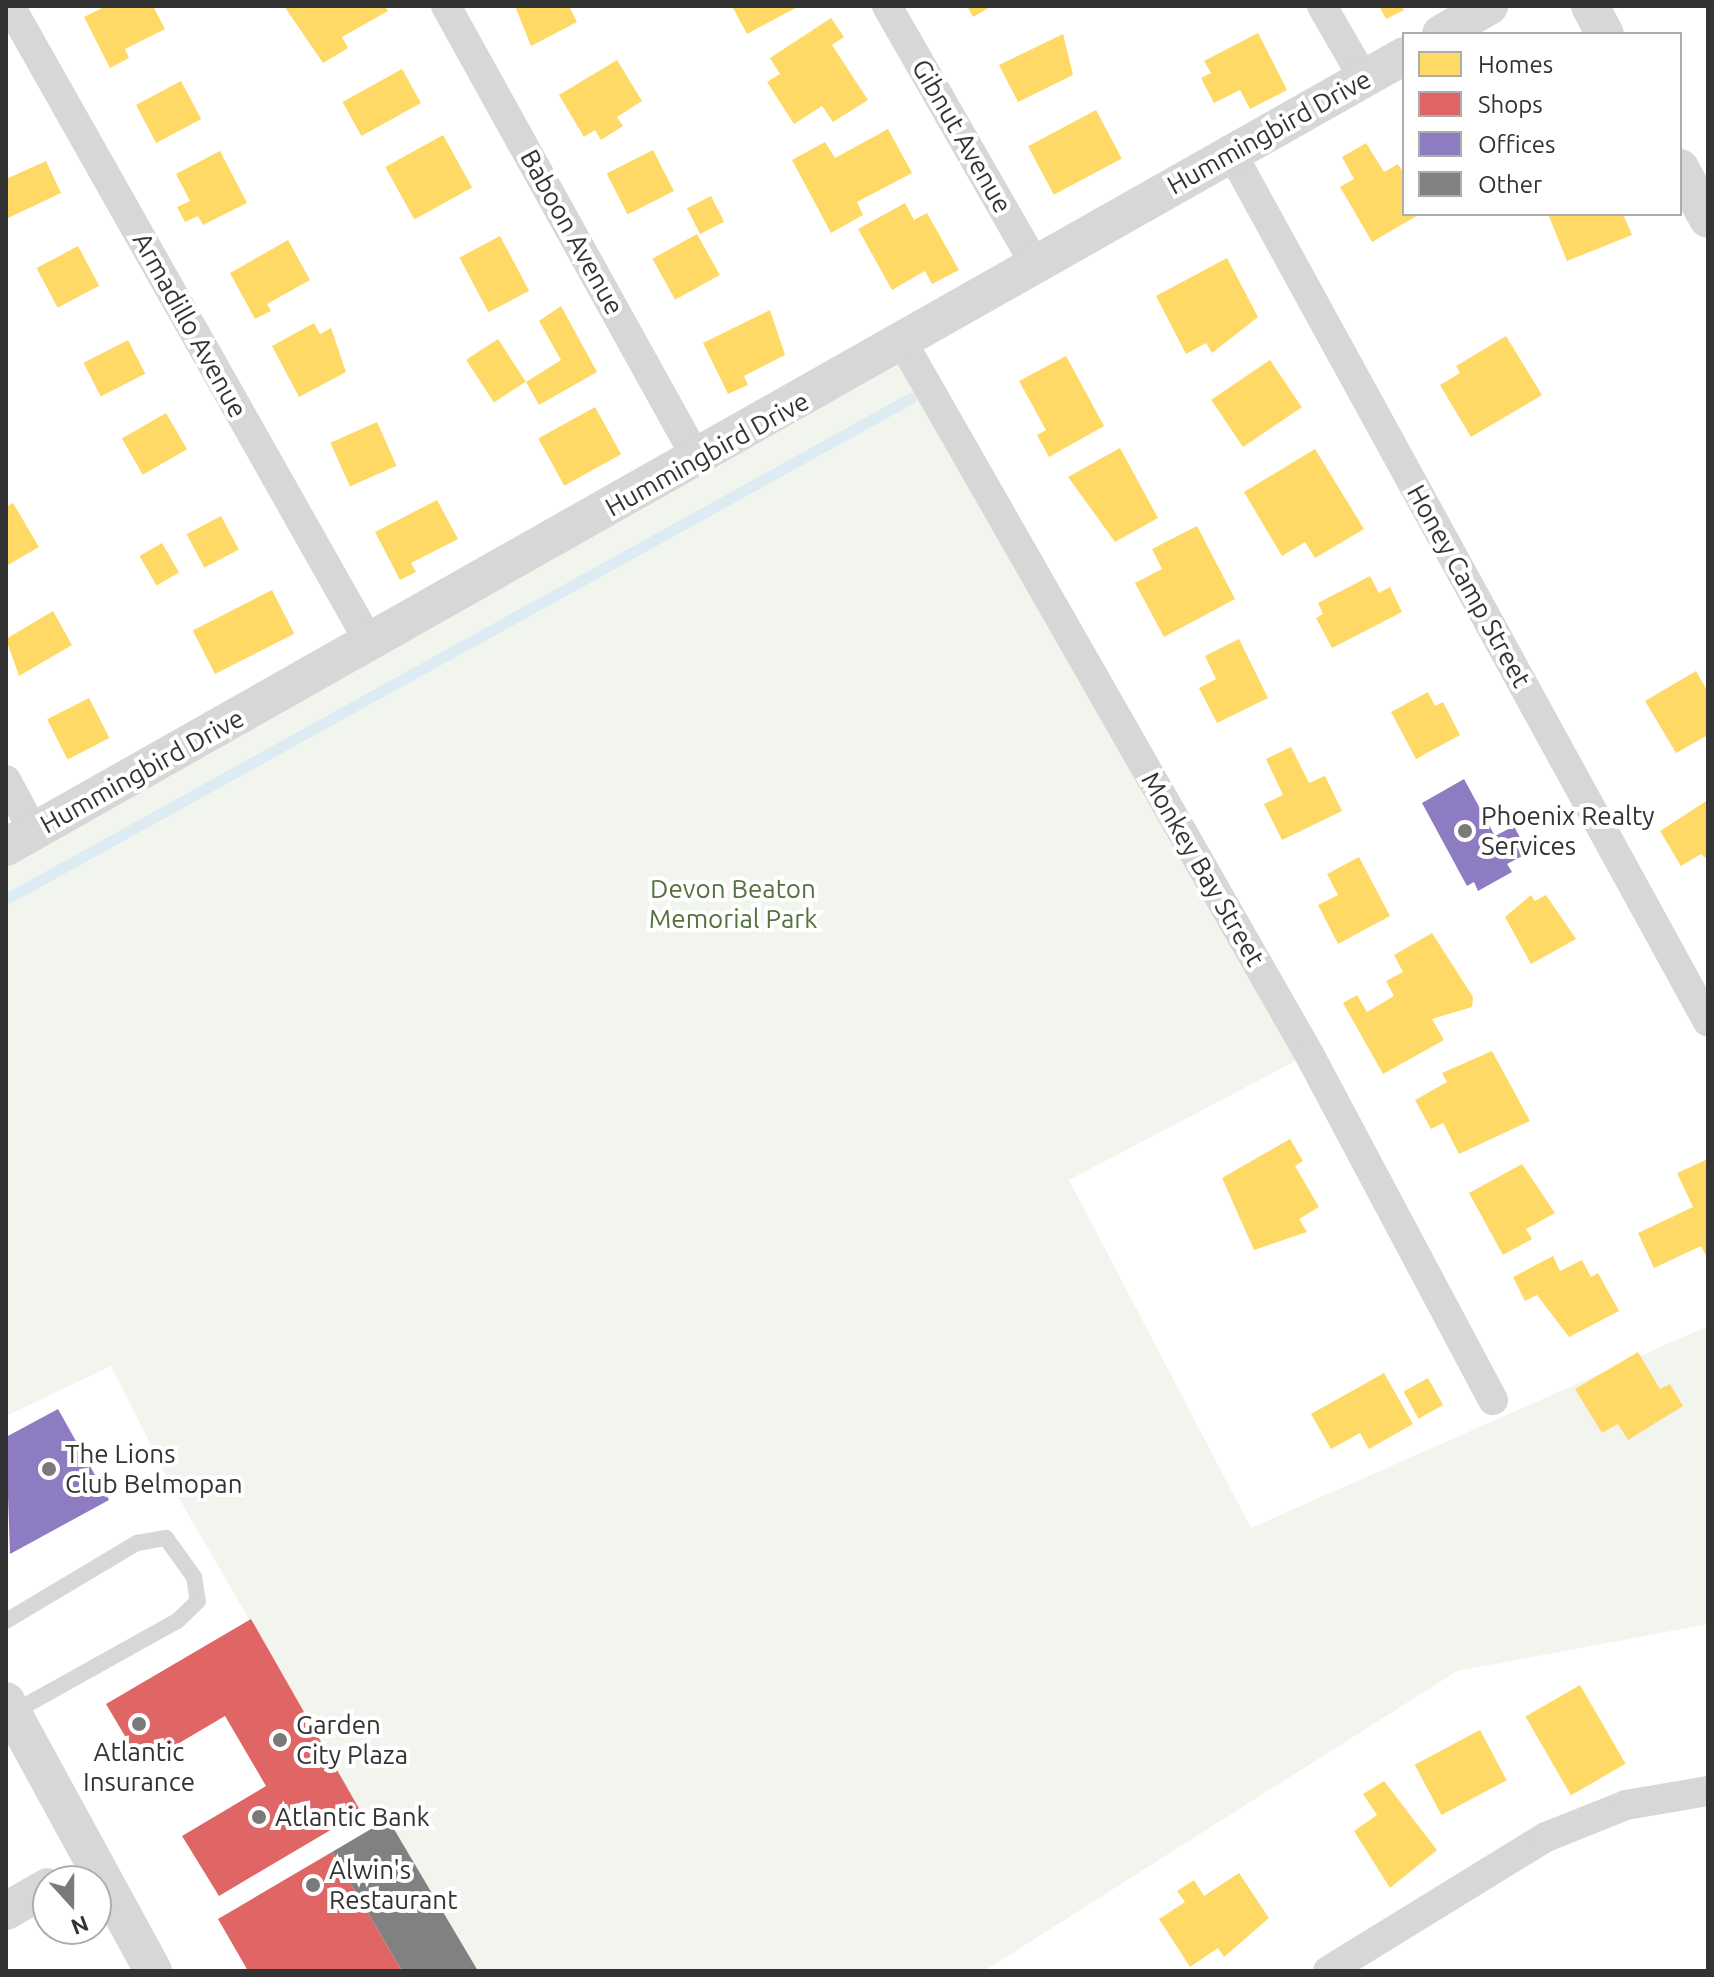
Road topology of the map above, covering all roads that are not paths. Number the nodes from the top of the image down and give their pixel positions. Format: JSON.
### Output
{"nodes":[{"id":1,"x":10,"y":6,"type":"edge"},
{"id":2,"x":446,"y":6,"type":"edge"},
{"id":3,"x":887,"y":6,"type":"edge"},
{"id":4,"x":1322,"y":6,"type":"edge"},
{"id":5,"x":1489,"y":6,"type":"edge"},
{"id":6,"x":1590,"y":6,"type":"edge"},
{"id":7,"x":1444,"y":32,"type":"edge"},
{"id":8,"x":1604,"y":32,"type":"edge"},
{"id":9,"x":1402,"y":57,"type":"edge"},
{"id":10,"x":1364,"y":79,"type":"junction"},
{"id":11,"x":1230,"y":150,"type":"junction"},
{"id":12,"x":1682,"y":172,"type":"edge"},
{"id":13,"x":1708,"y":219,"type":"edge"},
{"id":14,"x":1036,"y":266,"type":"junction"},
{"id":15,"x":904,"y":345,"type":"junction"},
{"id":16,"x":697,"y":459,"type":"junction"},
{"id":17,"x":370,"y":643,"type":"junction"},
{"id":18,"x":6,"y":780,"type":"edge"},
{"id":19,"x":20,"y":839,"type":"edge"},
{"id":20,"x":1708,"y":1022,"type":"edge"},
{"id":21,"x":1493,"y":1400,"type":"dead end"},
{"id":22,"x":6,"y":1621,"type":"edge"},
{"id":23,"x":9,"y":1707,"type":"edge"},
{"id":24,"x":1708,"y":1791,"type":"edge"},
{"id":25,"x":92,"y":1862,"type":"junction"},
{"id":26,"x":87,"y":1865,"type":"edge"},
{"id":27,"x":32,"y":1896,"type":"edge"},
{"id":28,"x":6,"y":1911,"type":"edge"},
{"id":29,"x":153,"y":1971,"type":"edge"},
{"id":30,"x":1328,"y":1971,"type":"edge"}],
"edges":[{"from":1,"to":17,"type":"street","name":"Armadillo Avenue"},
{"from":2,"to":16,"type":"street","name":"Baboon Avenue"},
{"from":3,"to":14,"type":"street","name":"Gibnut Avenue"},
{"from":4,"to":10,"type":"street"},
{"from":5,"to":7,"type":"street"},
{"from":6,"to":8,"type":"street"},
{"from":9,"to":10,"type":"street","name":"Hummingbird Drive"},
{"from":10,"to":11,"type":"street","name":"Hummingbird Drive"},
{"from":11,"to":14,"type":"street","name":"Hummingbird Drive"},
{"from":11,"to":20,"type":"street","name":"Honey Camp Street"},
{"from":12,"to":13,"type":"street"},
{"from":14,"to":15,"type":"street","name":"Hummingbird Drive"},
{"from":15,"to":16,"type":"street","name":"Hummingbird Drive"},
{"from":15,"to":21,"type":"street","name":"Monkey Bay Street"},
{"from":16,"to":17,"type":"street","name":"Hummingbird Drive"},
{"from":17,"to":19,"type":"street","name":"Hummingbird Drive"},
{"from":18,"to":19,"type":"street"},
{"from":22,"to":23,"type":"lane"},
{"from":23,"to":25,"type":"street"},
{"from":24,"to":30,"type":"street"},
{"from":25,"to":26,"type":"street"},
{"from":25,"to":29,"type":"street"},
{"from":27,"to":28,"type":"street"}]}
